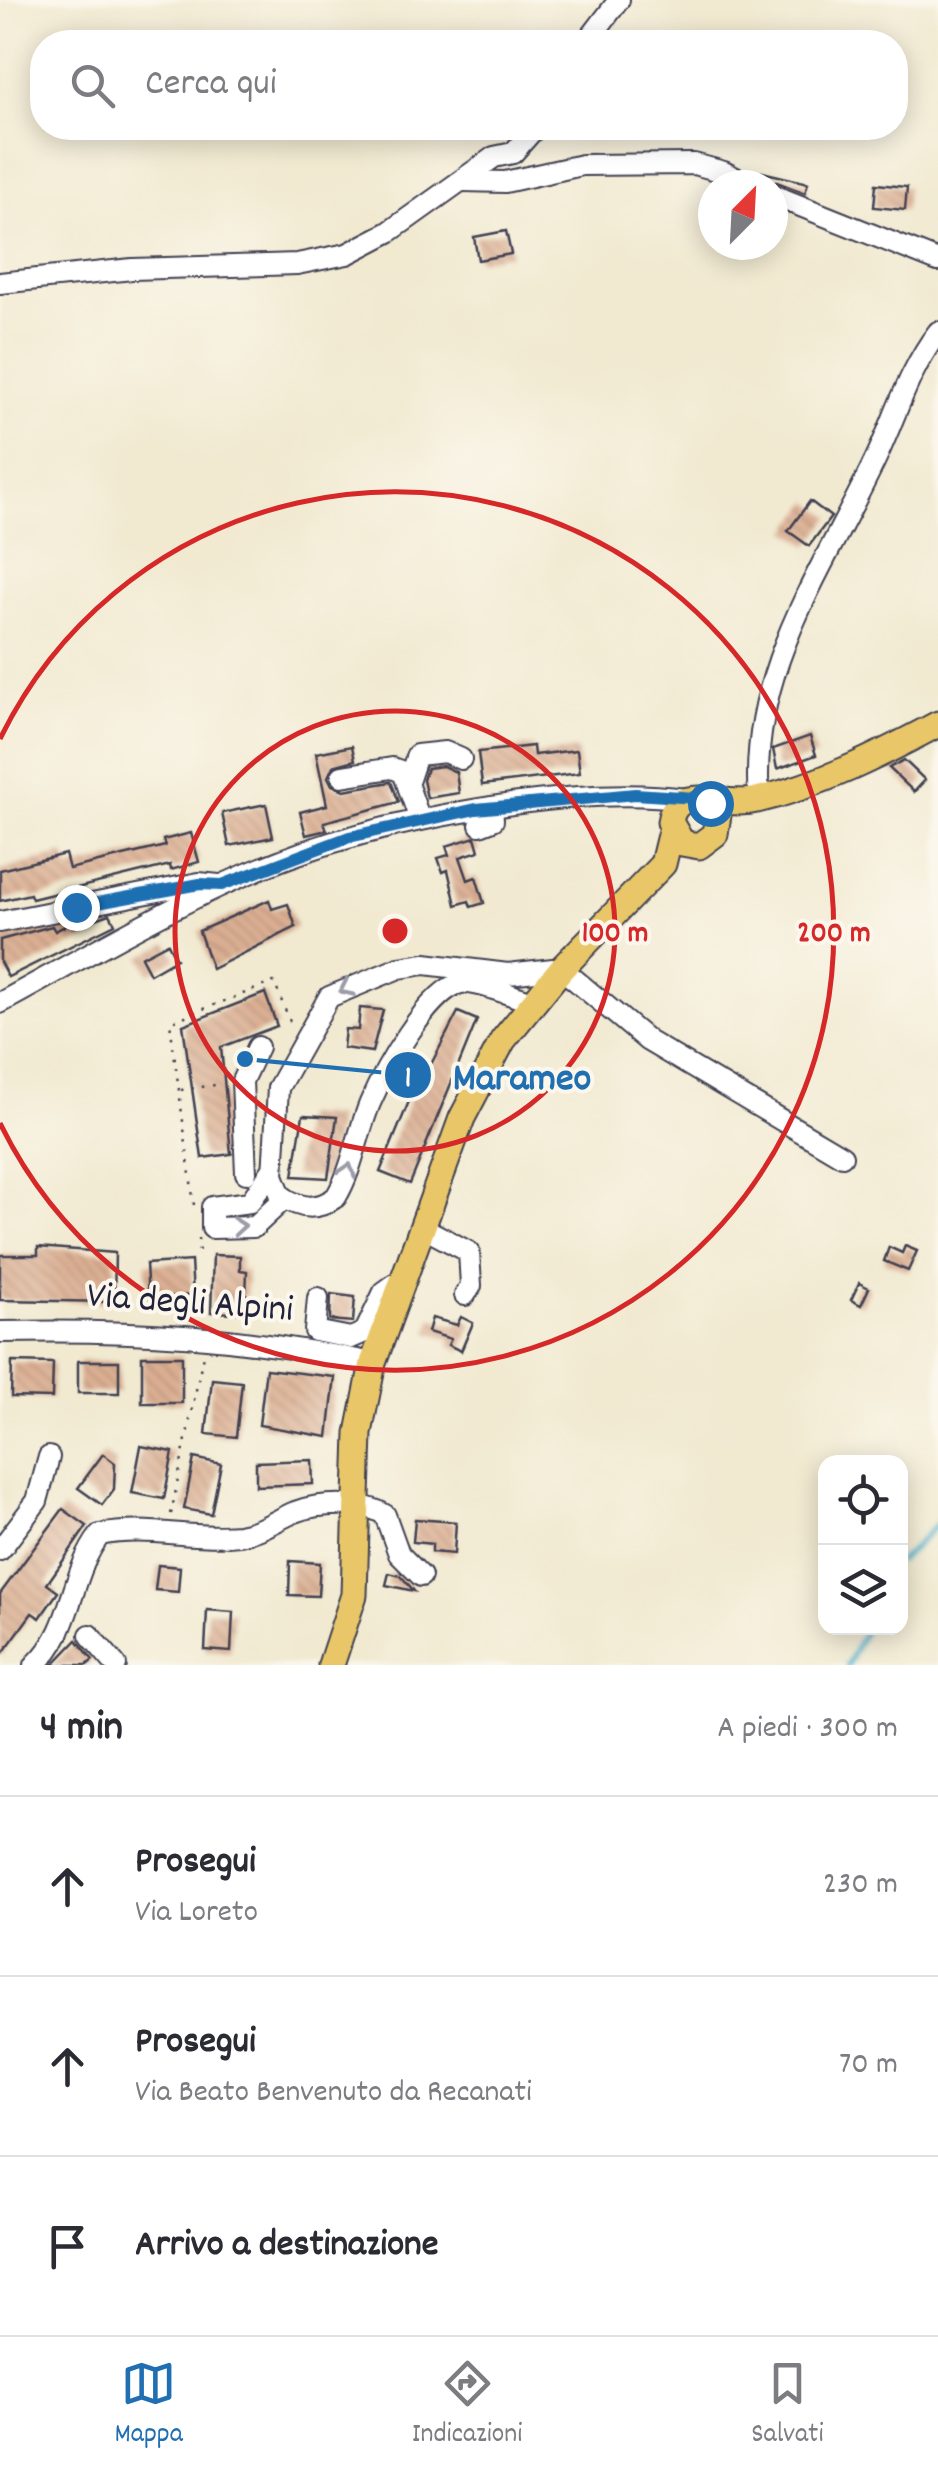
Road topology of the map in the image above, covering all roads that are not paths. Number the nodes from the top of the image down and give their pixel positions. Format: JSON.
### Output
{"nodes":[{"id":1,"x":619,"y":0,"type":"edge"},
{"id":2,"x":596,"y":30,"type":"edge"},
{"id":3,"x":524,"y":140,"type":"edge"},
{"id":4,"x":716,"y":170,"type":"edge"},
{"id":5,"x":462,"y":181,"type":"junction"},
{"id":6,"x":788,"y":201,"type":"edge"},
{"id":7,"x":938,"y":261,"type":"edge"},
{"id":8,"x":0,"y":283,"type":"edge"},
{"id":9,"x":938,"y":332,"type":"edge"},
{"id":10,"x":938,"y":724,"type":"edge"},
{"id":11,"x":462,"y":759,"type":"dead end"},
{"id":12,"x":756,"y":771,"type":"junction"},
{"id":13,"x":342,"y":776,"type":"dead end"},
{"id":14,"x":409,"y":779,"type":"junction"},
{"id":15,"x":612,"y":797,"type":"junction"},
{"id":16,"x":698,"y":799,"type":"junction"},
{"id":17,"x":759,"y":800,"type":"junction"},
{"id":18,"x":492,"y":807,"type":"junction"},
{"id":19,"x":420,"y":820,"type":"junction"},
{"id":20,"x":480,"y":825,"type":"dead end"},
{"id":21,"x":670,"y":826,"type":"junction"},
{"id":22,"x":712,"y":838,"type":"junction"},
{"id":23,"x":222,"y":885,"type":"junction"},
{"id":24,"x":136,"y":896,"type":"junction"},
{"id":25,"x":161,"y":919,"type":"junction"},
{"id":26,"x":0,"y":922,"type":"edge"},
{"id":27,"x":399,"y":968,"type":"junction"},
{"id":28,"x":565,"y":971,"type":"junction"},
{"id":29,"x":508,"y":974,"type":"junction"},
{"id":30,"x":497,"y":993,"type":"junction"},
{"id":31,"x":535,"y":1002,"type":"junction"},
{"id":32,"x":0,"y":1003,"type":"edge"},
{"id":33,"x":428,"y":1006,"type":"junction"},
{"id":34,"x":503,"y":1040,"type":"junction"},
{"id":35,"x":258,"y":1047,"type":"dead end"},
{"id":36,"x":842,"y":1156,"type":"dead end"},
{"id":37,"x":273,"y":1170,"type":"junction"},
{"id":38,"x":246,"y":1173,"type":"dead end"},
{"id":39,"x":285,"y":1198,"type":"junction"},
{"id":40,"x":422,"y":1227,"type":"junction"},
{"id":41,"x":404,"y":1276,"type":"junction"},
{"id":42,"x":465,"y":1295,"type":"dead end"},
{"id":43,"x":318,"y":1298,"type":"dead end"},
{"id":44,"x":0,"y":1332,"type":"edge"},
{"id":45,"x":373,"y":1363,"type":"junction"},
{"id":46,"x":49,"y":1457,"type":"dead end"},
{"id":47,"x":358,"y":1506,"type":"junction"},
{"id":48,"x":0,"y":1550,"type":"edge"},
{"id":49,"x":420,"y":1576,"type":"dead end"},
{"id":50,"x":90,"y":1634,"type":"dead end"},
{"id":51,"x":34,"y":1665,"type":"edge"},
{"id":52,"x":116,"y":1665,"type":"edge"},
{"id":53,"x":332,"y":1665,"type":"edge"}],
"edges":[{"from":1,"to":2,"type":"street"},
{"from":3,"to":5,"type":"street"},
{"from":4,"to":5,"type":"street"},
{"from":5,"to":8,"type":"street"},
{"from":6,"to":7,"type":"street"},
{"from":9,"to":12,"type":"street"},
{"from":10,"to":17,"type":"main road"},
{"from":11,"to":14,"type":"street"},
{"from":12,"to":16,"type":"street"},
{"from":12,"to":17,"type":"street"},
{"from":13,"to":14,"type":"street"},
{"from":14,"to":19,"type":"street"},
{"from":15,"to":16,"type":"street"},
{"from":15,"to":18,"type":"street"},
{"from":15,"to":21,"type":"street"},
{"from":16,"to":17,"type":"main road"},
{"from":16,"to":21,"type":"main road"},
{"from":16,"to":22,"type":"main road"},
{"from":17,"to":22,"type":"main road"},
{"from":18,"to":19,"type":"street"},
{"from":18,"to":20,"type":"street"},
{"from":19,"to":23,"type":"street"},
{"from":21,"to":22,"type":"main road"},
{"from":21,"to":28,"type":"main road"},
{"from":22,"to":28,"type":"main road"},
{"from":23,"to":24,"type":"street"},
{"from":23,"to":25,"type":"street"},
{"from":24,"to":25,"type":"street"},
{"from":24,"to":26,"type":"street"},
{"from":25,"to":32,"type":"street"},
{"from":27,"to":29,"type":"street"},
{"from":27,"to":33,"type":"street"},
{"from":27,"to":37,"type":"street","one_way":true},
{"from":28,"to":29,"type":"street"},
{"from":28,"to":31,"type":"main road"},
{"from":28,"to":36,"type":"street"},
{"from":29,"to":31,"type":"street"},
{"from":30,"to":31,"type":"street"},
{"from":30,"to":33,"type":"street"},
{"from":30,"to":34,"type":"street"},
{"from":31,"to":34,"type":"main road"},
{"from":39,"to":33,"type":"street","one_way":true},
{"from":34,"to":40,"type":"main road"},
{"from":35,"to":38,"type":"street"},
{"from":37,"to":39,"type":"street"},
{"from":37,"to":39,"type":"street","one_way":true},
{"from":40,"to":41,"type":"main road"},
{"from":40,"to":42,"type":"street"},
{"from":41,"to":43,"type":"street"},
{"from":41,"to":45,"type":"main road"},
{"from":44,"to":45,"type":"street","name":"Via degli Alpini"},
{"from":45,"to":47,"type":"main road"},
{"from":46,"to":48,"type":"street"},
{"from":47,"to":49,"type":"street"},
{"from":47,"to":51,"type":"street"},
{"from":47,"to":53,"type":"main road"},
{"from":50,"to":52,"type":"street"}]}
